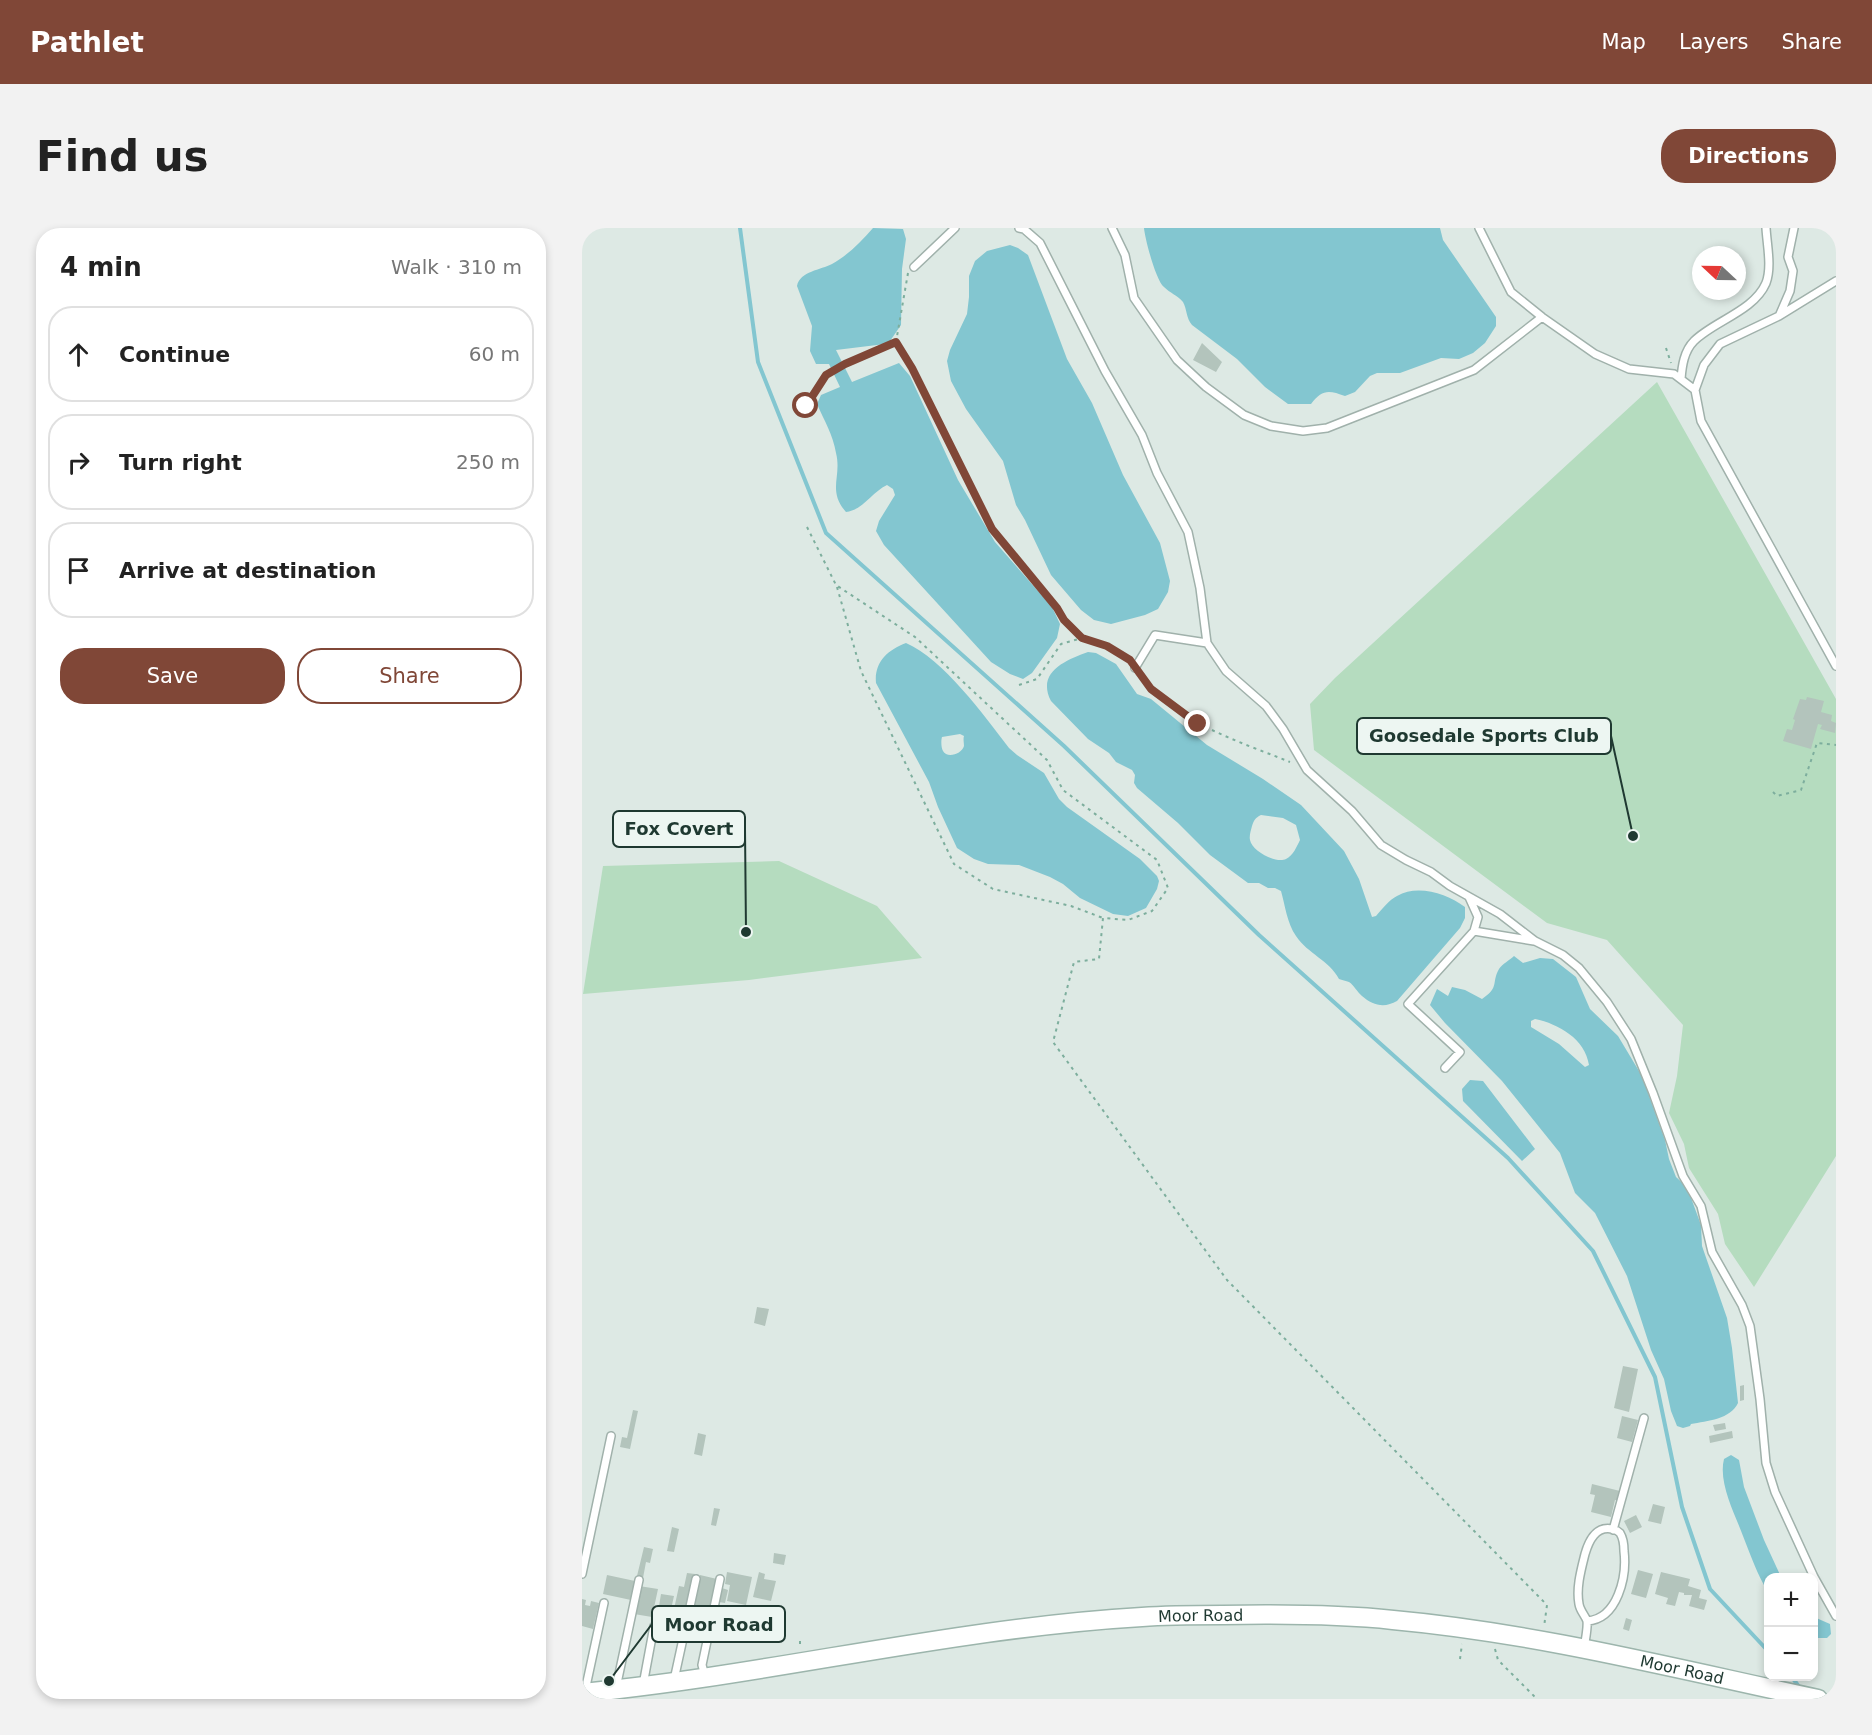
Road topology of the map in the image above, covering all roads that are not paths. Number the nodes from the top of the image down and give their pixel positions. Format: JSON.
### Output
{"nodes":[{"id":1,"x":955,"y":228,"type":"edge"},
{"id":2,"x":1019,"y":228,"type":"edge"},
{"id":3,"x":1112,"y":228,"type":"edge"},
{"id":4,"x":1479,"y":228,"type":"edge"},
{"id":5,"x":1766,"y":228,"type":"edge"},
{"id":6,"x":1794,"y":228,"type":"edge"},
{"id":7,"x":914,"y":267,"type":"road end"},
{"id":8,"x":1836,"y":281,"type":"edge"},
{"id":9,"x":1779,"y":316,"type":"junction"},
{"id":10,"x":1542,"y":317,"type":"junction"},
{"id":11,"x":1681,"y":379,"type":"junction"},
{"id":12,"x":1695,"y":390,"type":"junction"},
{"id":13,"x":1207,"y":643,"type":"junction"},
{"id":14,"x":1836,"y":666,"type":"edge"},
{"id":15,"x":1135,"y":668,"type":"road end"},
{"id":16,"x":1469,"y":897,"type":"junction"},
{"id":17,"x":1474,"y":931,"type":"junction"},
{"id":18,"x":1535,"y":941,"type":"junction"},
{"id":19,"x":1445,"y":1068,"type":"dead end"},
{"id":20,"x":1644,"y":1418,"type":"dead end"},
{"id":21,"x":611,"y":1436,"type":"dead end"},
{"id":22,"x":1613,"y":1530,"type":"junction"},
{"id":23,"x":582,"y":1574,"type":"edge"},
{"id":24,"x":696,"y":1579,"type":"dead end"},
{"id":25,"x":720,"y":1579,"type":"dead end"},
{"id":26,"x":639,"y":1580,"type":"dead end"},
{"id":27,"x":604,"y":1603,"type":"dead end"},
{"id":28,"x":1836,"y":1616,"type":"edge"},
{"id":29,"x":1587,"y":1621,"type":"junction"},
{"id":30,"x":654,"y":1626,"type":"dead end"},
{"id":31,"x":1584,"y":1648,"type":"junction"},
{"id":32,"x":705,"y":1678,"type":"junction"},
{"id":33,"x":674,"y":1683,"type":"junction"},
{"id":34,"x":642,"y":1688,"type":"junction"},
{"id":35,"x":616,"y":1690,"type":"junction"},
{"id":36,"x":583,"y":1693,"type":"edge"},
{"id":37,"x":1818,"y":1699,"type":"edge"}],
"edges":[{"from":1,"to":7,"type":"lane"},
{"from":2,"to":13,"type":"lane"},
{"from":3,"to":10,"type":"lane"},
{"from":4,"to":10,"type":"lane"},
{"from":5,"to":11,"type":"lane"},
{"from":6,"to":9,"type":"lane"},
{"from":8,"to":9,"type":"lane"},
{"from":9,"to":12,"type":"lane"},
{"from":10,"to":11,"type":"lane"},
{"from":11,"to":12,"type":"lane"},
{"from":12,"to":14,"type":"lane"},
{"from":13,"to":15,"type":"lane"},
{"from":13,"to":16,"type":"lane"},
{"from":16,"to":17,"type":"lane"},
{"from":16,"to":18,"type":"lane"},
{"from":17,"to":18,"type":"lane"},
{"from":17,"to":19,"type":"lane"},
{"from":18,"to":28,"type":"lane"},
{"from":20,"to":22,"type":"lane"},
{"from":21,"to":23,"type":"lane"},
{"from":22,"to":29,"type":"lane"},
{"from":22,"to":29,"type":"lane"},
{"from":24,"to":33,"type":"lane"},
{"from":25,"to":32,"type":"lane"},
{"from":26,"to":35,"type":"lane"},
{"from":27,"to":36,"type":"lane"},
{"from":29,"to":31,"type":"lane"},
{"from":30,"to":34,"type":"lane"},
{"from":31,"to":32,"type":"main road","name":"Moor Road"},
{"from":31,"to":37,"type":"main road","name":"Moor Road"},
{"from":32,"to":33,"type":"main road","name":"Moor Road"},
{"from":33,"to":34,"type":"main road","name":"Moor Road"},
{"from":34,"to":35,"type":"main road","name":"Moor Road"},
{"from":35,"to":36,"type":"main road","name":"Moor Road"}]}
